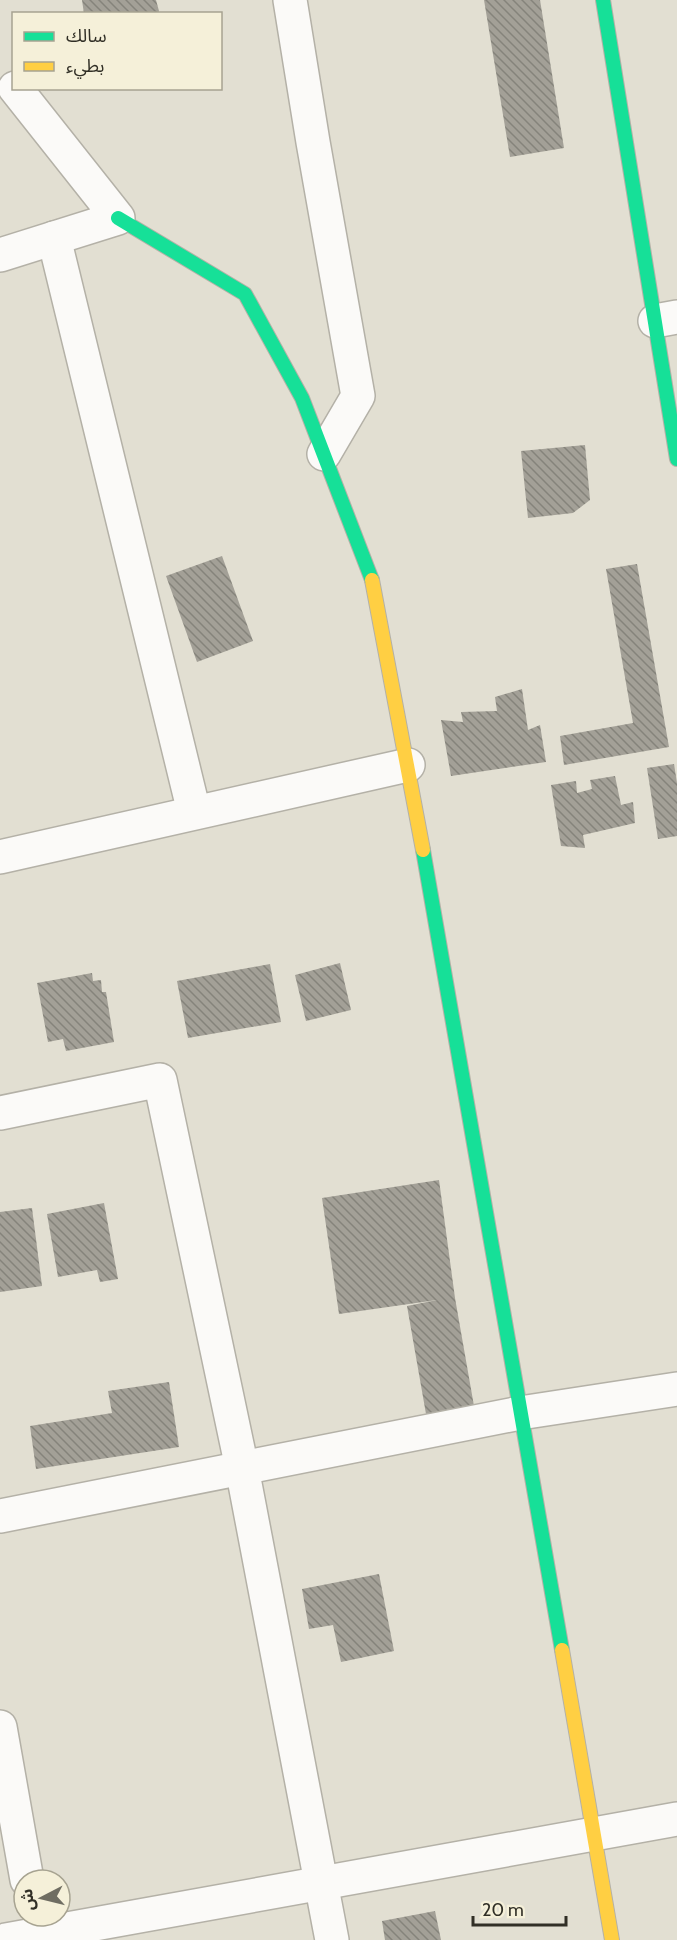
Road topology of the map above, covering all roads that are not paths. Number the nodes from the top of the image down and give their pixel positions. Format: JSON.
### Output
{"nodes":[{"id":1,"x":290,"y":0,"type":"edge"},
{"id":2,"x":603,"y":0,"type":"edge"},
{"id":3,"x":0,"y":69,"type":"edge"},
{"id":4,"x":12,"y":84,"type":"edge"},
{"id":5,"x":16,"y":90,"type":"edge"},
{"id":6,"x":118,"y":218,"type":"junction"},
{"id":7,"x":54,"y":238,"type":"junction"},
{"id":8,"x":0,"y":255,"type":"edge"},
{"id":9,"x":666,"y":319,"type":"edge"},
{"id":10,"x":324,"y":454,"type":"junction"},
{"id":11,"x":677,"y":459,"type":"edge"},
{"id":12,"x":408,"y":765,"type":"junction"},
{"id":13,"x":194,"y":812,"type":"junction"},
{"id":14,"x":0,"y":857,"type":"edge"},
{"id":15,"x":0,"y":1113,"type":"edge"},
{"id":16,"x":677,"y":1389,"type":"edge"},
{"id":17,"x":520,"y":1413,"type":"junction"},
{"id":18,"x":242,"y":1468,"type":"junction"},
{"id":19,"x":0,"y":1516,"type":"edge"},
{"id":20,"x":0,"y":1727,"type":"edge"},
{"id":21,"x":677,"y":1819,"type":"edge"},
{"id":22,"x":593,"y":1833,"type":"junction"},
{"id":23,"x":25,"y":1868,"type":"edge"},
{"id":24,"x":322,"y":1882,"type":"junction"},
{"id":25,"x":29,"y":1933,"type":"edge"},
{"id":26,"x":332,"y":1940,"type":"edge"},
{"id":27,"x":612,"y":1940,"type":"edge"}],
"edges":[{"from":1,"to":10,"type":"street"},
{"from":2,"to":9,"type":"street"},
{"from":3,"to":4,"type":"street"},
{"from":5,"to":6,"type":"street"},
{"from":6,"to":7,"type":"street"},
{"from":6,"to":10,"type":"street"},
{"from":7,"to":8,"type":"street"},
{"from":7,"to":13,"type":"street"},
{"from":9,"to":11,"type":"street"},
{"from":10,"to":12,"type":"street"},
{"from":12,"to":13,"type":"street"},
{"from":12,"to":17,"type":"street"},
{"from":13,"to":14,"type":"street"},
{"from":15,"to":18,"type":"street"},
{"from":16,"to":17,"type":"street"},
{"from":17,"to":18,"type":"street"},
{"from":17,"to":22,"type":"street"},
{"from":18,"to":19,"type":"street"},
{"from":18,"to":24,"type":"street"},
{"from":20,"to":23,"type":"street"},
{"from":21,"to":22,"type":"street"},
{"from":22,"to":24,"type":"street"},
{"from":22,"to":27,"type":"street"},
{"from":24,"to":25,"type":"street"},
{"from":24,"to":26,"type":"street"}]}
